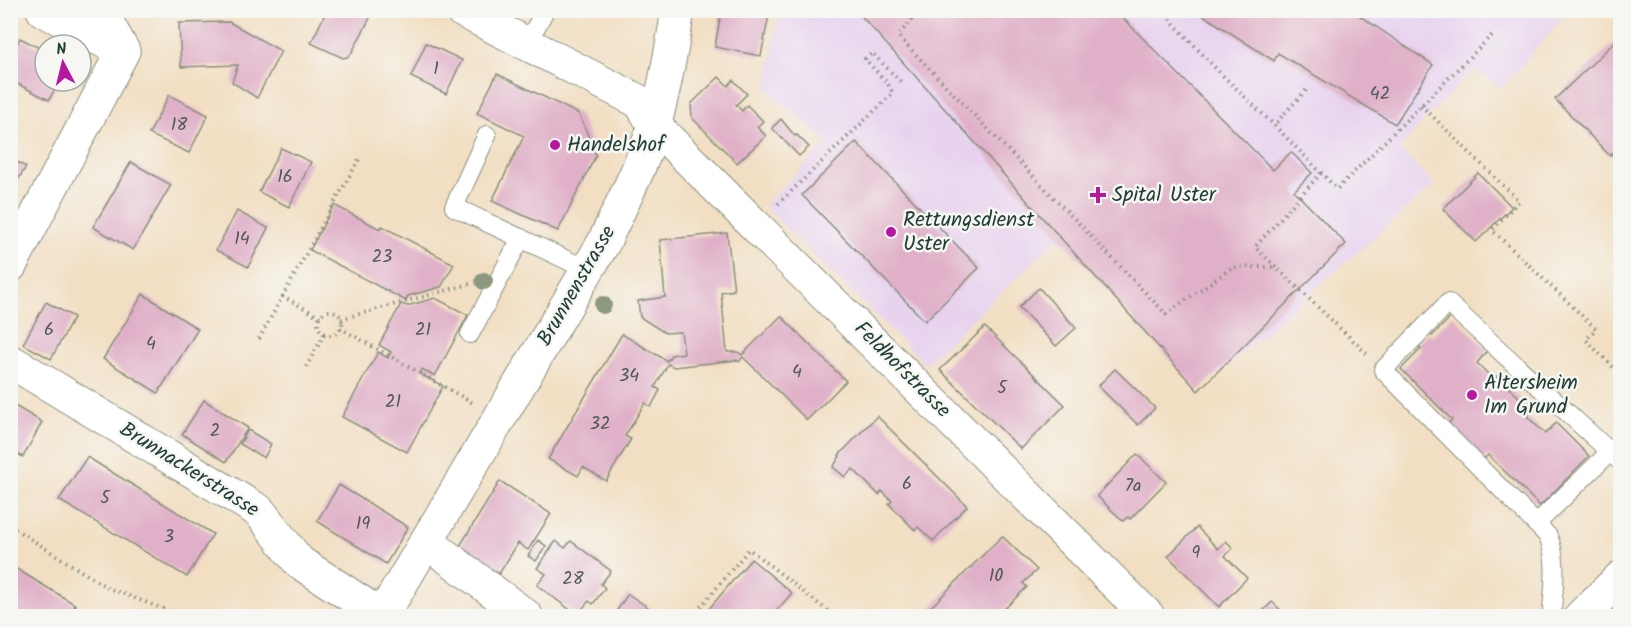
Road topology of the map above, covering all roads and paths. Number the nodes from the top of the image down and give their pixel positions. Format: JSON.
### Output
{"nodes":[{"id":1,"x":43,"y":10,"type":"edge"},
{"id":2,"x":99,"y":10,"type":"edge"},
{"id":3,"x":461,"y":10,"type":"edge"},
{"id":4,"x":545,"y":10,"type":"edge"},
{"id":5,"x":678,"y":10,"type":"edge"},
{"id":6,"x":920,"y":10,"type":"edge"},
{"id":7,"x":1161,"y":10,"type":"edge"},
{"id":8,"x":1494,"y":33,"type":"dead end"},
{"id":9,"x":527,"y":44,"type":"junction"},
{"id":10,"x":123,"y":51,"type":"junction"},
{"id":11,"x":901,"y":82,"type":"dead end"},
{"id":12,"x":1306,"y":90,"type":"dead end"},
{"id":13,"x":1422,"y":105,"type":"junction"},
{"id":14,"x":654,"y":125,"type":"junction"},
{"id":15,"x":1274,"y":125,"type":"junction"},
{"id":16,"x":487,"y":135,"type":"dead end"},
{"id":17,"x":358,"y":159,"type":"dead end"},
{"id":18,"x":1321,"y":173,"type":"junction"},
{"id":19,"x":756,"y":225,"type":"junction"},
{"id":20,"x":521,"y":238,"type":"junction"},
{"id":21,"x":10,"y":266,"type":"edge"},
{"id":22,"x":1277,"y":267,"type":"junction"},
{"id":23,"x":588,"y":270,"type":"junction"},
{"id":24,"x":444,"y":290,"type":"dead end"},
{"id":25,"x":282,"y":296,"type":"junction"},
{"id":26,"x":320,"y":317,"type":"junction"},
{"id":27,"x":341,"y":320,"type":"junction"},
{"id":28,"x":340,"y":328,"type":"junction"},
{"id":29,"x":325,"y":333,"type":"junction"},
{"id":30,"x":470,"y":334,"type":"dead end"},
{"id":31,"x":259,"y":339,"type":"dead end"},
{"id":32,"x":10,"y":361,"type":"edge"},
{"id":33,"x":306,"y":367,"type":"dead end"},
{"id":34,"x":1383,"y":370,"type":"junction"},
{"id":35,"x":1620,"y":374,"type":"edge"},
{"id":36,"x":482,"y":408,"type":"dead end"},
{"id":37,"x":1616,"y":456,"type":"edge"},
{"id":38,"x":1536,"y":524,"type":"junction"},
{"id":39,"x":10,"y":526,"type":"edge"},
{"id":40,"x":427,"y":542,"type":"junction"},
{"id":41,"x":1620,"y":578,"type":"edge"},
{"id":42,"x":182,"y":616,"type":"edge"},
{"id":43,"x":382,"y":616,"type":"edge"},
{"id":44,"x":525,"y":616,"type":"edge"},
{"id":45,"x":693,"y":616,"type":"edge"},
{"id":46,"x":834,"y":616,"type":"edge"},
{"id":47,"x":1148,"y":616,"type":"edge"},
{"id":48,"x":1554,"y":616,"type":"edge"},
{"id":49,"x":1581,"y":616,"type":"edge"}],
"edges":[{"from":1,"to":10,"type":"street"},
{"from":2,"to":10,"type":"street"},
{"from":3,"to":9,"type":"street","name":"Feldhofstrasse"},
{"from":4,"to":9,"type":"lane"},
{"from":5,"to":14,"type":"street","name":"Brunnenstrasse"},
{"from":6,"to":22,"type":"path"},
{"from":7,"to":15,"type":"path"},
{"from":8,"to":13,"type":"path"},
{"from":9,"to":14,"type":"street","name":"Feldhofstrasse"},
{"from":10,"to":21,"type":"street"},
{"from":11,"to":19,"type":"path"},
{"from":12,"to":15,"type":"path"},
{"from":13,"to":18,"type":"path"},
{"from":13,"to":35,"type":"path"},
{"from":14,"to":19,"type":"street","name":"Feldhofstrasse"},
{"from":14,"to":23,"type":"street","name":"Brunnenstrasse"},
{"from":15,"to":18,"type":"path"},
{"from":16,"to":20,"type":"lane"},
{"from":17,"to":25,"type":"path"},
{"from":18,"to":22,"type":"path"},
{"from":19,"to":47,"type":"street","name":"Feldhofstrasse"},
{"from":20,"to":23,"type":"lane"},
{"from":20,"to":30,"type":"lane"},
{"from":22,"to":34,"type":"path"},
{"from":23,"to":40,"type":"street","name":"Brunnenstrasse"},
{"from":24,"to":27,"type":"path"},
{"from":25,"to":26,"type":"path"},
{"from":25,"to":31,"type":"path"},
{"from":26,"to":27,"type":"path"},
{"from":26,"to":29,"type":"path"},
{"from":27,"to":28,"type":"path"},
{"from":28,"to":29,"type":"path"},
{"from":28,"to":36,"type":"path"},
{"from":29,"to":33,"type":"path"},
{"from":32,"to":43,"type":"street","name":"Brunnackerstrasse"},
{"from":34,"to":37,"type":"lane"},
{"from":34,"to":38,"type":"lane"},
{"from":37,"to":38,"type":"lane"},
{"from":38,"to":48,"type":"lane"},
{"from":39,"to":42,"type":"path"},
{"from":40,"to":43,"type":"street","name":"Brunnenstrasse"},
{"from":40,"to":44,"type":"street"},
{"from":41,"to":49,"type":"street"},
{"from":45,"to":46,"type":"path"}]}
